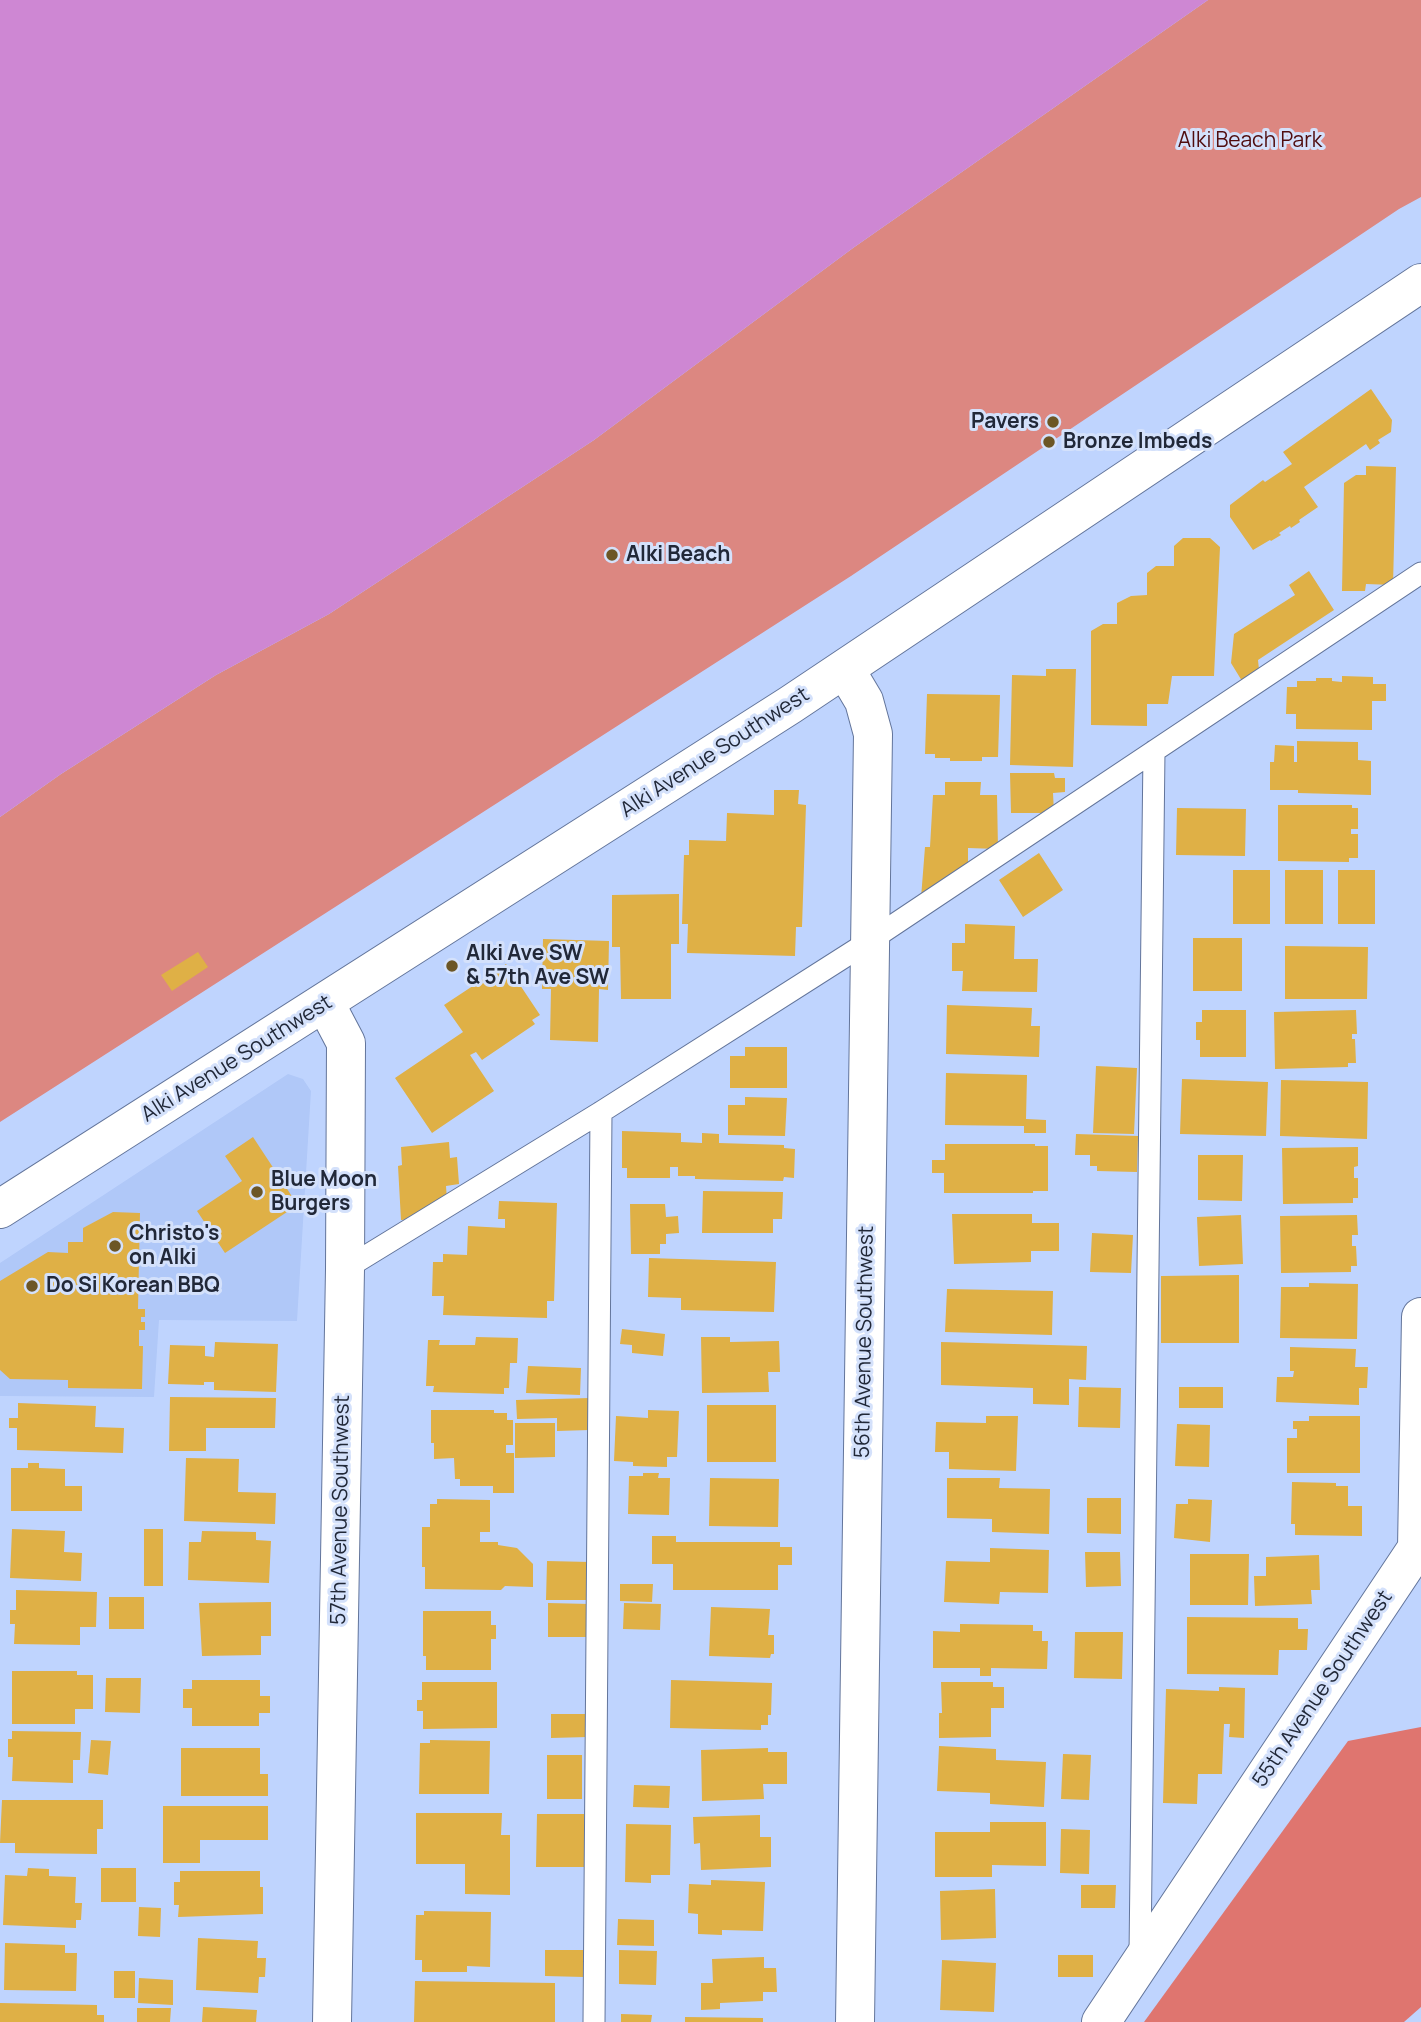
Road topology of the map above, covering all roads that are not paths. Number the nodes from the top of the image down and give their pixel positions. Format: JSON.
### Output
{"nodes":[{"id":1,"x":1420,"y":288,"type":"edge"},
{"id":2,"x":1421,"y":573,"type":"edge"},
{"id":3,"x":845,"y":669,"type":"junction"},
{"id":4,"x":1154,"y":751,"type":"junction"},
{"id":5,"x":871,"y":940,"type":"junction"},
{"id":6,"x":325,"y":1003,"type":"junction"},
{"id":7,"x":601,"y":1112,"type":"junction"},
{"id":8,"x":0,"y":1209,"type":"edge"},
{"id":9,"x":345,"y":1269,"type":"junction"},
{"id":10,"x":1421,"y":1317,"type":"edge"},
{"id":11,"x":1140,"y":1964,"type":"junction"},
{"id":12,"x":332,"y":2022,"type":"edge"},
{"id":13,"x":594,"y":2022,"type":"edge"},
{"id":14,"x":855,"y":2022,"type":"edge"},
{"id":15,"x":1101,"y":2022,"type":"edge"}],
"edges":[{"from":1,"to":3,"type":"street","name":"Alki Avenue Southwest"},
{"from":2,"to":4,"type":"lane"},
{"from":3,"to":5,"type":"street","name":"56th Avenue Southwest"},
{"from":3,"to":6,"type":"street","name":"Alki Avenue Southwest"},
{"from":4,"to":5,"type":"lane"},
{"from":4,"to":11,"type":"lane"},
{"from":5,"to":7,"type":"lane"},
{"from":5,"to":14,"type":"street","name":"56th Avenue Southwest"},
{"from":6,"to":8,"type":"street","name":"Alki Avenue Southwest"},
{"from":6,"to":9,"type":"street","name":"57th Avenue Southwest"},
{"from":7,"to":9,"type":"lane"},
{"from":7,"to":13,"type":"lane"},
{"from":9,"to":12,"type":"street","name":"57th Avenue Southwest"},
{"from":10,"to":11,"type":"street","name":"55th Avenue Southwest"},
{"from":11,"to":15,"type":"street","name":"55th Avenue Southwest"}]}
